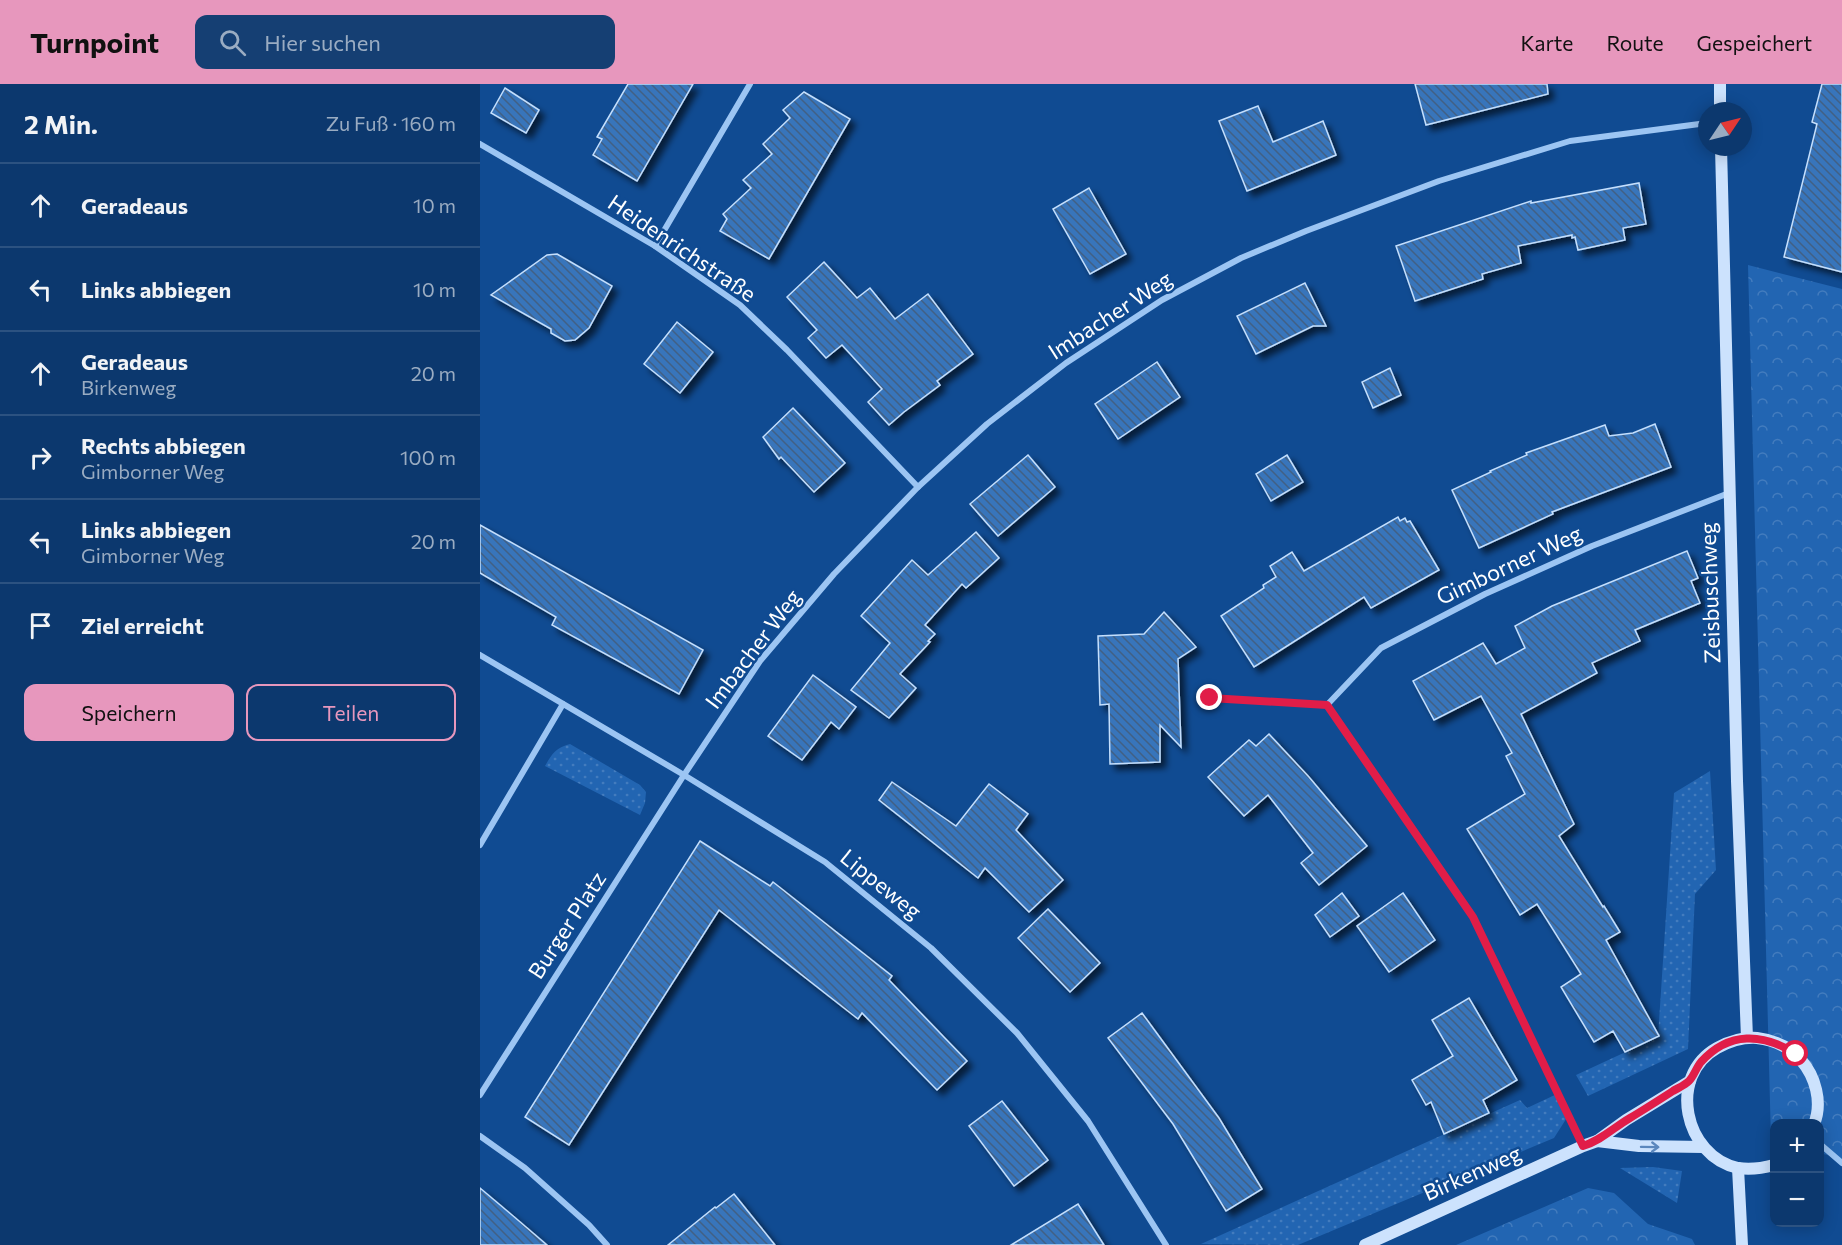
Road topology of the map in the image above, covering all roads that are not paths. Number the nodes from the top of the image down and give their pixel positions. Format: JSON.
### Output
{"nodes":[{"id":1,"x":750,"y":84,"type":"edge"},
{"id":2,"x":1720,"y":84,"type":"edge"},
{"id":3,"x":1720,"y":102,"type":"edge"},
{"id":4,"x":1698,"y":124,"type":"edge"},
{"id":5,"x":480,"y":144,"type":"edge"},
{"id":6,"x":1721,"y":156,"type":"edge"},
{"id":7,"x":655,"y":246,"type":"junction"},
{"id":8,"x":918,"y":487,"type":"junction"},
{"id":9,"x":1728,"y":493,"type":"junction"},
{"id":10,"x":480,"y":656,"type":"edge"},
{"id":11,"x":1210,"y":698,"type":"dead end"},
{"id":12,"x":563,"y":704,"type":"junction"},
{"id":13,"x":1327,"y":705,"type":"junction"},
{"id":14,"x":684,"y":775,"type":"junction"},
{"id":15,"x":480,"y":845,"type":"edge"},
{"id":16,"x":1747,"y":1038,"type":"junction"},
{"id":17,"x":1690,"y":1081,"type":"junction"},
{"id":18,"x":480,"y":1095,"type":"edge"},
{"id":19,"x":1815,"y":1119,"type":"edge"},
{"id":20,"x":480,"y":1136,"type":"edge"},
{"id":21,"x":1597,"y":1142,"type":"junction"},
{"id":22,"x":1583,"y":1146,"type":"junction"},
{"id":23,"x":1703,"y":1147,"type":"junction"},
{"id":24,"x":1824,"y":1147,"type":"edge"},
{"id":25,"x":1842,"y":1163,"type":"edge"},
{"id":26,"x":1770,"y":1166,"type":"edge"},
{"id":27,"x":1738,"y":1168,"type":"junction"},
{"id":28,"x":607,"y":1245,"type":"edge"},
{"id":29,"x":1166,"y":1245,"type":"edge"},
{"id":30,"x":1365,"y":1245,"type":"edge"},
{"id":31,"x":1742,"y":1245,"type":"edge"}],
"edges":[{"from":1,"to":7,"type":"street"},
{"from":2,"to":3,"type":"street"},
{"from":4,"to":8,"type":"street","name":"Imbacher Weg"},
{"from":5,"to":7,"type":"street","name":"Heidenrichstraße"},
{"from":6,"to":9,"type":"street","name":"Zeisbuschweg"},
{"from":7,"to":8,"type":"street","name":"Heidenrichstraße"},
{"from":8,"to":14,"type":"street","name":"Imbacher Weg"},
{"from":9,"to":13,"type":"street","name":"Gimborner Weg"},
{"from":9,"to":16,"type":"street","name":"Zeisbuschweg"},
{"from":10,"to":12,"type":"street","name":"Lippeweg"},
{"from":11,"to":13,"type":"street"},
{"from":12,"to":14,"type":"street","name":"Lippeweg"},
{"from":12,"to":15,"type":"street"},
{"from":13,"to":22,"type":"street"},
{"from":14,"to":18,"type":"street","name":"Burger Platz"},
{"from":14,"to":29,"type":"street","name":"Lippeweg"},
{"from":16,"to":17,"type":"street"},
{"from":16,"to":19,"type":"street"},
{"from":17,"to":21,"type":"street","name":"Birkenweg"},
{"from":17,"to":23,"type":"street"},
{"from":20,"to":28,"type":"street"},
{"from":21,"to":22,"type":"street","name":"Birkenweg"},
{"from":21,"to":23,"type":"street","name":"Birkenweg","one_way":true},
{"from":22,"to":30,"type":"street","name":"Birkenweg"},
{"from":23,"to":27,"type":"street"},
{"from":24,"to":25,"type":"street"},
{"from":26,"to":27,"type":"street"},
{"from":27,"to":31,"type":"street"}]}
